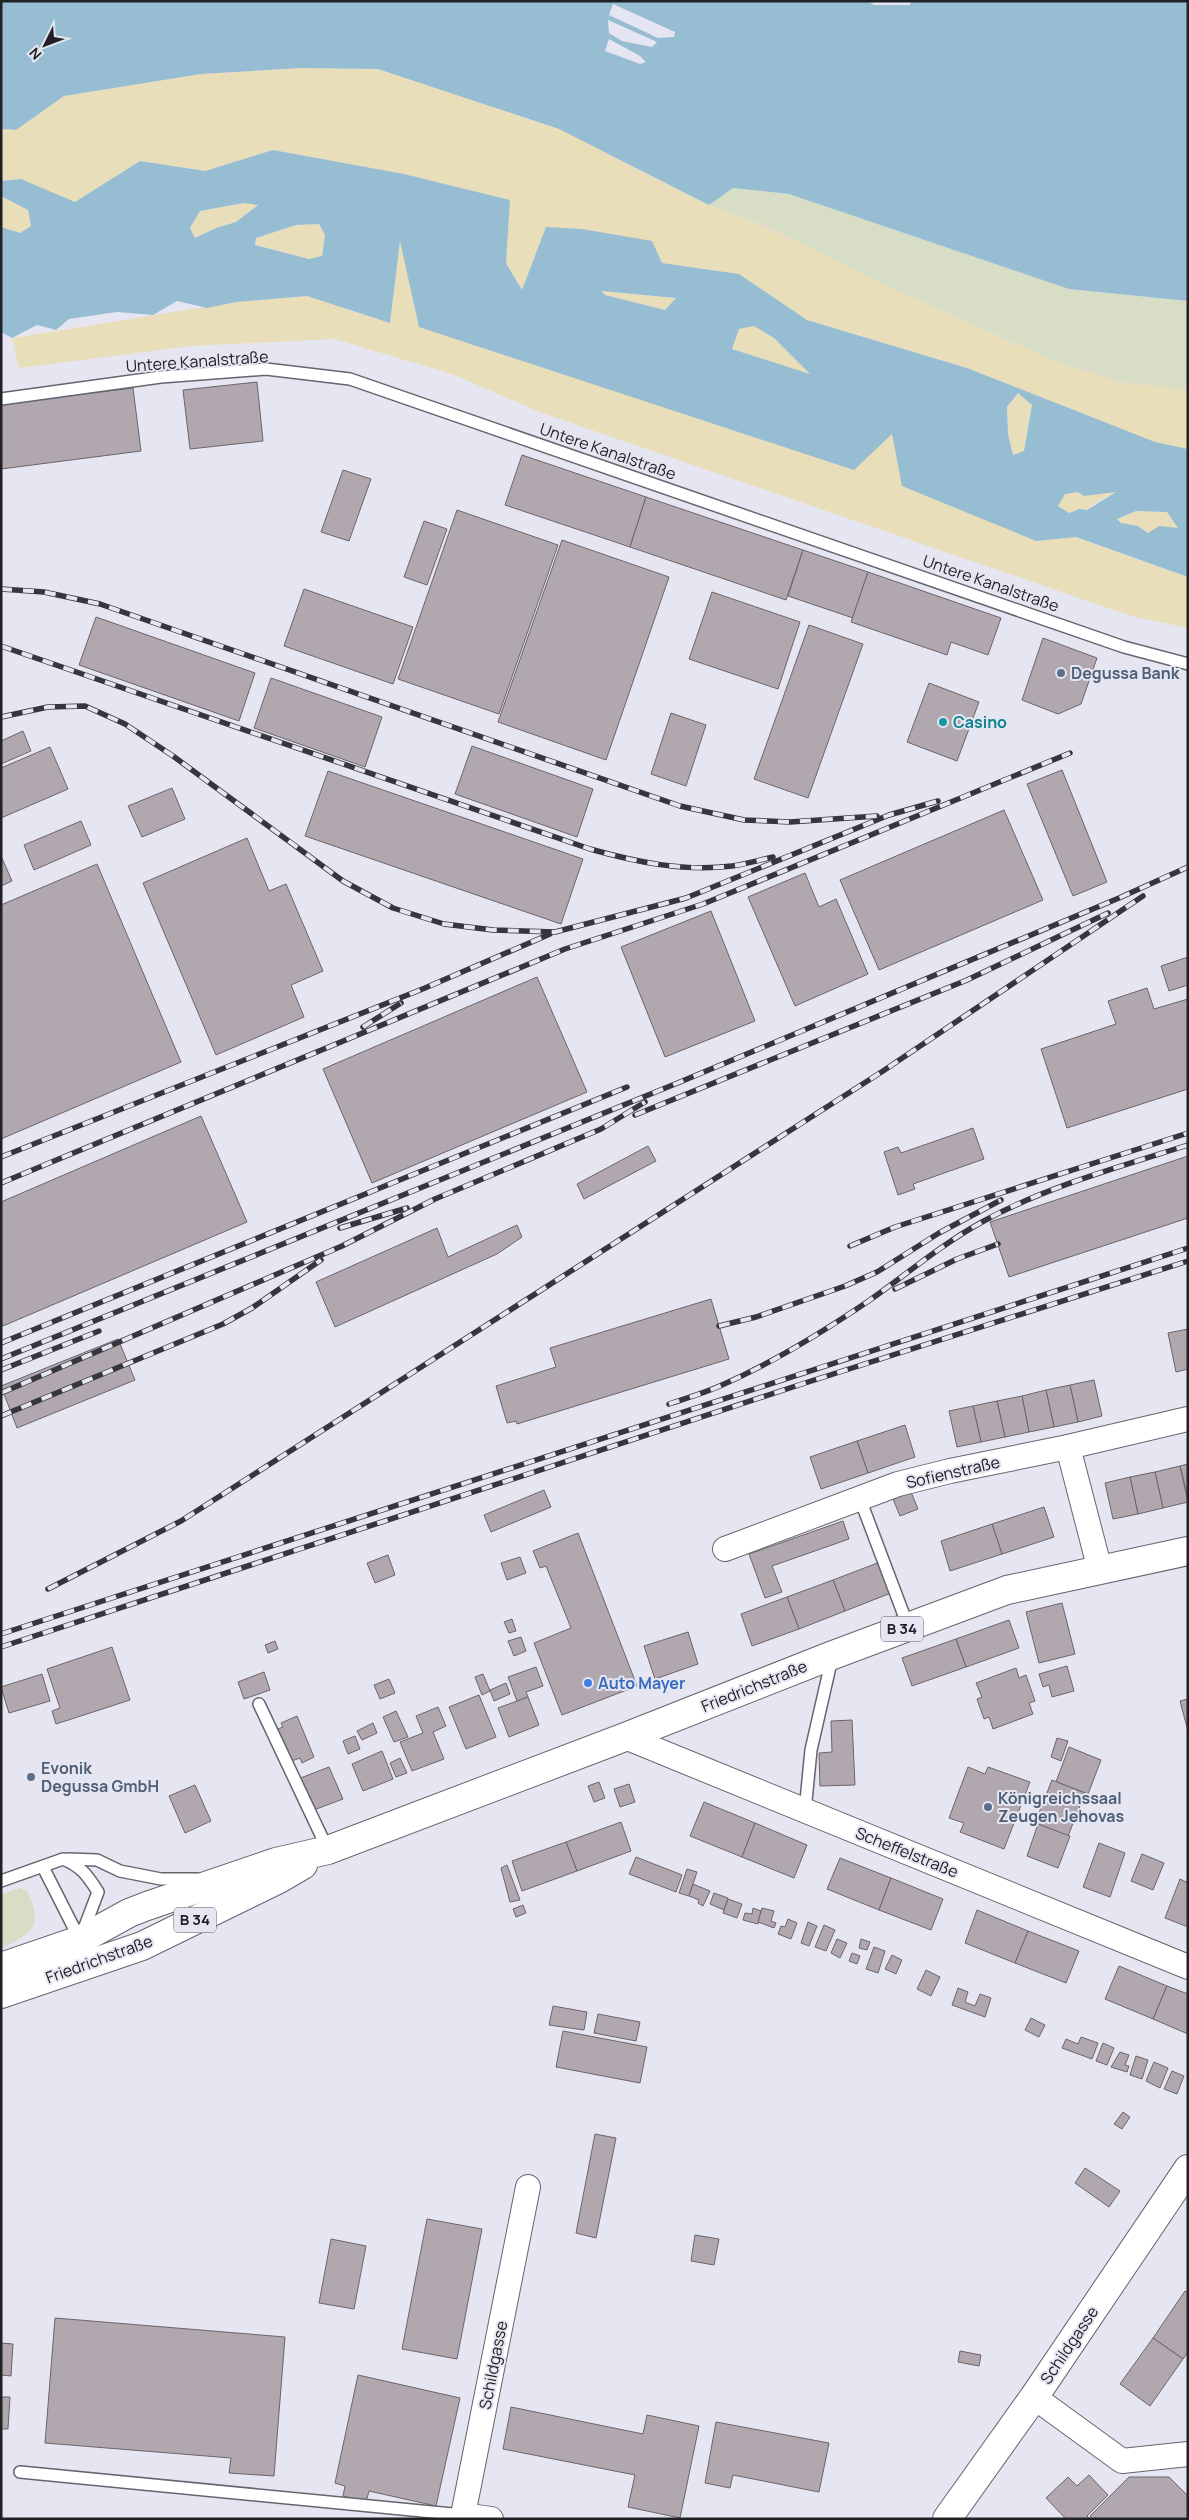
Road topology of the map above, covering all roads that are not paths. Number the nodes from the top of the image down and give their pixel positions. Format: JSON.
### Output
{"nodes":[{"id":1,"x":1,"y":399,"type":"edge"},
{"id":2,"x":1188,"y":664,"type":"edge"},
{"id":3,"x":1188,"y":1419,"type":"edge"},
{"id":4,"x":1068,"y":1447,"type":"junction"},
{"id":5,"x":860,"y":1499,"type":"junction"},
{"id":6,"x":725,"y":1548,"type":"dead end"},
{"id":7,"x":1188,"y":1551,"type":"edge"},
{"id":8,"x":1100,"y":1570,"type":"junction"},
{"id":9,"x":908,"y":1626,"type":"junction"},
{"id":10,"x":833,"y":1655,"type":"junction"},
{"id":11,"x":260,"y":1704,"type":"dead end"},
{"id":12,"x":625,"y":1737,"type":"junction"},
{"id":13,"x":805,"y":1811,"type":"junction"},
{"id":14,"x":328,"y":1850,"type":"junction"},
{"id":15,"x":62,"y":1859,"type":"junction"},
{"id":16,"x":43,"y":1867,"type":"junction"},
{"id":17,"x":218,"y":1880,"type":"junction"},
{"id":18,"x":1,"y":1881,"type":"edge"},
{"id":19,"x":80,"y":1940,"type":"junction"},
{"id":20,"x":110,"y":1956,"type":"junction"},
{"id":21,"x":1,"y":1967,"type":"edge"},
{"id":22,"x":1188,"y":1967,"type":"edge"},
{"id":23,"x":56,"y":1976,"type":"junction"},
{"id":24,"x":1,"y":1994,"type":"edge"},
{"id":25,"x":1188,"y":2169,"type":"edge"},
{"id":26,"x":528,"y":2187,"type":"dead end"},
{"id":27,"x":1034,"y":2398,"type":"junction"},
{"id":28,"x":1188,"y":2454,"type":"edge"},
{"id":29,"x":20,"y":2472,"type":"dead end"},
{"id":30,"x":463,"y":2516,"type":"junction"},
{"id":31,"x":491,"y":2519,"type":"edge"},
{"id":32,"x":947,"y":2519,"type":"edge"}],
"edges":[{"from":1,"to":2,"type":"lane","name":"Untere Kanalstraße"},
{"from":3,"to":4,"type":"street","name":"Sofienstraße"},
{"from":4,"to":5,"type":"street","name":"Sofienstraße"},
{"from":4,"to":8,"type":"street"},
{"from":5,"to":6,"type":"street","name":"Sofienstraße"},
{"from":5,"to":9,"type":"lane"},
{"from":7,"to":8,"type":"main road","name":"Friedrichstraße","number":"B 34"},
{"from":8,"to":9,"type":"main road","name":"Friedrichstraße","number":"B 34"},
{"from":9,"to":10,"type":"main road","name":"Friedrichstraße","number":"B 34"},
{"from":10,"to":12,"type":"main road","name":"Friedrichstraße","number":"B 34"},
{"from":10,"to":13,"type":"lane"},
{"from":11,"to":14,"type":"lane"},
{"from":12,"to":13,"type":"street","name":"Scheffelstraße"},
{"from":12,"to":14,"type":"main road","name":"Friedrichstraße","number":"B 34"},
{"from":13,"to":22,"type":"street","name":"Scheffelstraße"},
{"from":14,"to":17,"type":"main road","name":"Friedrichstraße","number":"B 34"},
{"from":14,"to":20,"type":"main road","name":"Friedrichstraße","number":"B 34"},
{"from":15,"to":16,"type":"lane"},
{"from":15,"to":17,"type":"lane"},
{"from":15,"to":19,"type":"lane"},
{"from":16,"to":18,"type":"lane"},
{"from":16,"to":19,"type":"lane"},
{"from":17,"to":19,"type":"main road","name":"Friedrichstraße","number":"B 34"},
{"from":19,"to":20,"type":"main road"},
{"from":19,"to":21,"type":"main road","number":"B 34"},
{"from":19,"to":23,"type":"main road"},
{"from":20,"to":23,"type":"main road","name":"Friedrichstraße","number":"B 34"},
{"from":23,"to":24,"type":"main road","name":"Friedrichstraße","number":"B 34"},
{"from":25,"to":27,"type":"main road","name":"Schildgasse"},
{"from":26,"to":30,"type":"street","name":"Schildgasse"},
{"from":27,"to":28,"type":"street"},
{"from":27,"to":32,"type":"main road","name":"Schildgasse"},
{"from":29,"to":30,"type":"lane"},
{"from":30,"to":31,"type":"street"}]}
